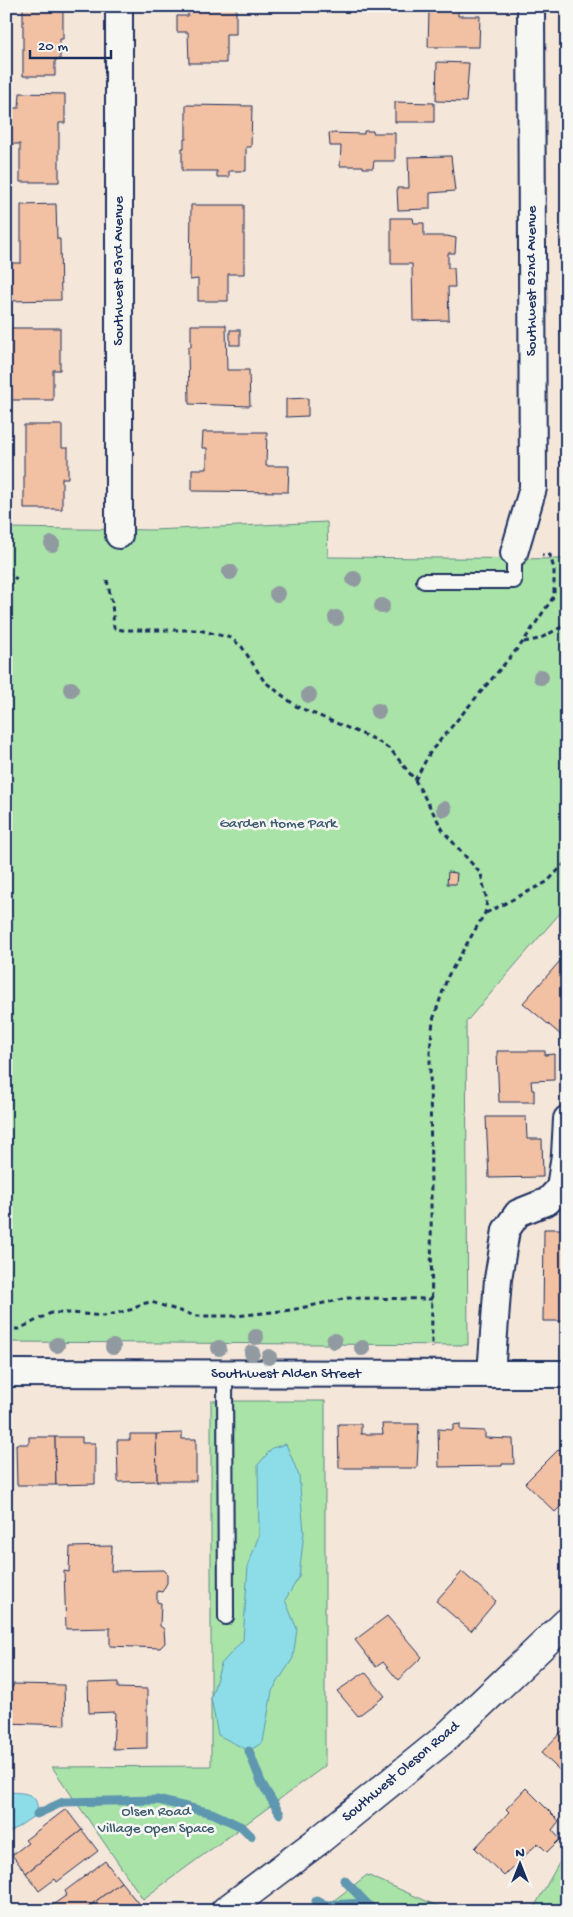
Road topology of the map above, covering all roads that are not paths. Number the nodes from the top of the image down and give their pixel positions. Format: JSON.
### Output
{"nodes":[{"id":1,"x":119,"y":6,"type":"edge"},
{"id":2,"x":530,"y":6,"type":"edge"},
{"id":3,"x":119,"y":536,"type":"dead end"},
{"id":4,"x":514,"y":553,"type":"joint"},
{"id":5,"x":424,"y":581,"type":"dead end"},
{"id":6,"x":567,"y":1119,"type":"edge"},
{"id":7,"x":6,"y":1373,"type":"edge"},
{"id":8,"x":225,"y":1374,"type":"junction"},
{"id":9,"x":491,"y":1374,"type":"junction"},
{"id":10,"x":567,"y":1374,"type":"edge"},
{"id":11,"x":226,"y":1617,"type":"dead end"},
{"id":12,"x":567,"y":1622,"type":"edge"},
{"id":13,"x":225,"y":1911,"type":"edge"}],
"edges":[{"from":1,"to":3,"type":"street","name":"Southwest 83rd Avenue"},
{"from":2,"to":4,"type":"street","name":"Southwest 82nd Avenue"},
{"from":4,"to":5,"type":"lane"},
{"from":6,"to":9,"type":"street"},
{"from":7,"to":8,"type":"street","name":"Southwest Alden Street"},
{"from":8,"to":9,"type":"street","name":"Southwest Alden Street"},
{"from":8,"to":11,"type":"lane"},
{"from":9,"to":10,"type":"street","name":"Southwest Alden Street"},
{"from":12,"to":13,"type":"main road","name":"Southwest Oleson Road"}]}
